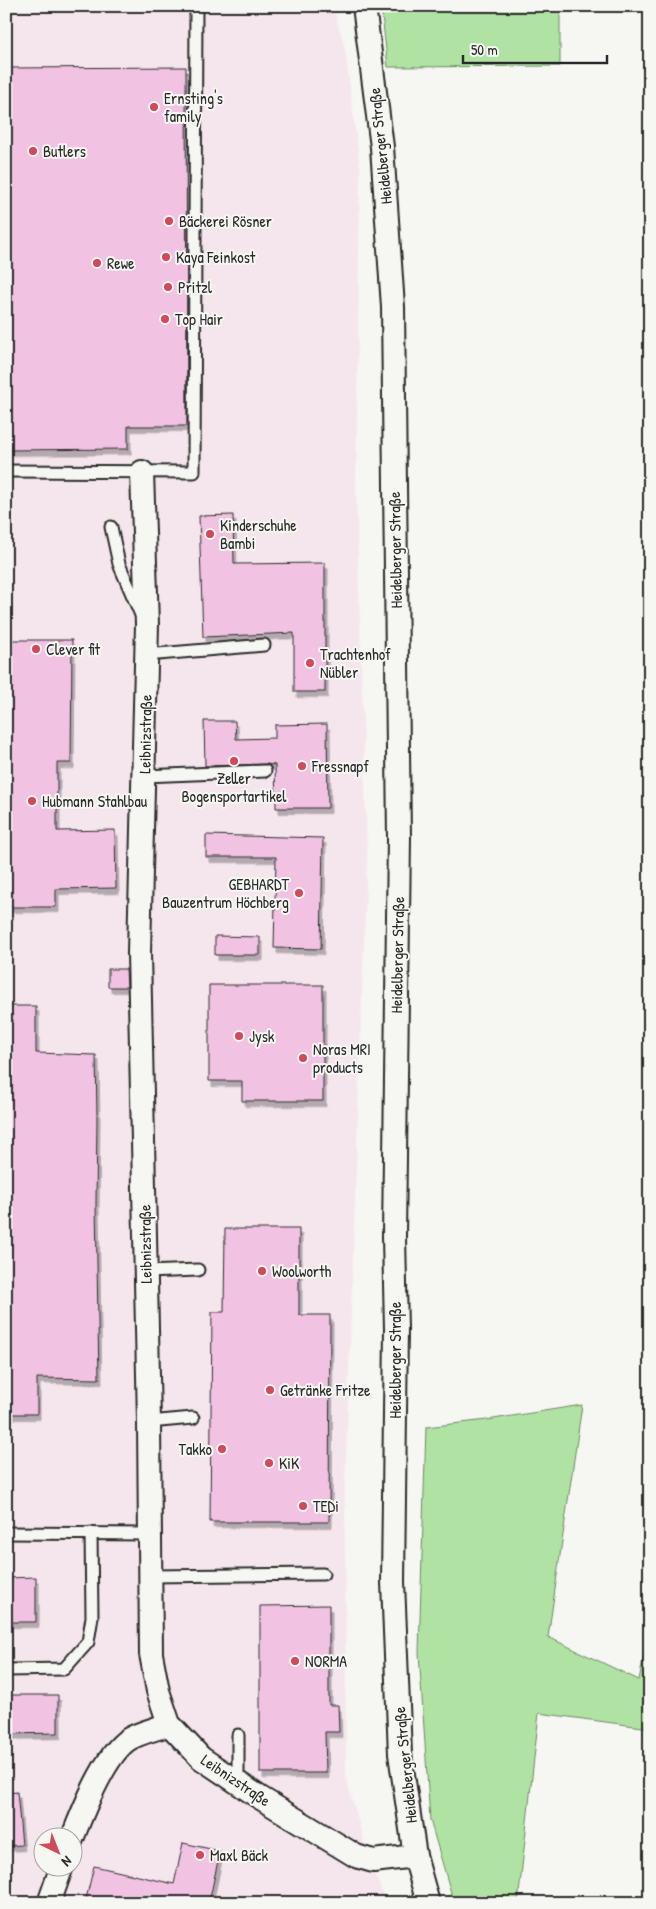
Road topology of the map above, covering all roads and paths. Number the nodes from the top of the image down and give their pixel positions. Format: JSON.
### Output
{"nodes":[{"id":1,"x":196,"y":6,"type":"edge"},
{"id":2,"x":364,"y":6,"type":"edge"},
{"id":3,"x":6,"y":471,"type":"edge"},
{"id":4,"x":142,"y":472,"type":"junction"},
{"id":5,"x":111,"y":527,"type":"dead end"},
{"id":6,"x":147,"y":624,"type":"junction"},
{"id":7,"x":264,"y":645,"type":"dead end"},
{"id":8,"x":146,"y":655,"type":"junction"},
{"id":9,"x":264,"y":771,"type":"dead end"},
{"id":10,"x":144,"y":776,"type":"junction"},
{"id":11,"x":198,"y":1270,"type":"dead end"},
{"id":12,"x":146,"y":1272,"type":"junction"},
{"id":13,"x":193,"y":1418,"type":"dead end"},
{"id":14,"x":150,"y":1422,"type":"junction"},
{"id":15,"x":6,"y":1533,"type":"edge"},
{"id":16,"x":91,"y":1533,"type":"junction"},
{"id":17,"x":150,"y":1534,"type":"junction"},
{"id":18,"x":323,"y":1574,"type":"dead end"},
{"id":19,"x":150,"y":1576,"type":"junction"},
{"id":20,"x":6,"y":1670,"type":"edge"},
{"id":21,"x":169,"y":1724,"type":"junction"},
{"id":22,"x":238,"y":1735,"type":"dead end"},
{"id":23,"x":238,"y":1784,"type":"junction"},
{"id":24,"x":77,"y":1826,"type":"edge"},
{"id":25,"x":415,"y":1856,"type":"junction"},
{"id":26,"x":58,"y":1876,"type":"edge"},
{"id":27,"x":49,"y":1903,"type":"edge"},
{"id":28,"x":428,"y":1903,"type":"edge"}],
"edges":[{"from":1,"to":4,"type":"lane"},
{"from":2,"to":25,"type":"street","name":"Heidelberger Straße"},
{"from":3,"to":4,"type":"lane"},
{"from":4,"to":6,"type":"street","name":"Leibnizstraße"},
{"from":5,"to":6,"type":"lane"},
{"from":6,"to":8,"type":"street","name":"Leibnizstraße"},
{"from":7,"to":8,"type":"lane"},
{"from":8,"to":10,"type":"street","name":"Leibnizstraße"},
{"from":9,"to":10,"type":"lane"},
{"from":10,"to":12,"type":"street","name":"Leibnizstraße"},
{"from":11,"to":12,"type":"lane"},
{"from":12,"to":14,"type":"street","name":"Leibnizstraße"},
{"from":13,"to":14,"type":"lane"},
{"from":14,"to":17,"type":"street","name":"Leibnizstraße"},
{"from":15,"to":16,"type":"lane"},
{"from":16,"to":17,"type":"lane"},
{"from":16,"to":20,"type":"lane"},
{"from":17,"to":19,"type":"street","name":"Leibnizstraße"},
{"from":18,"to":19,"type":"lane"},
{"from":19,"to":21,"type":"street","name":"Leibnizstraße"},
{"from":21,"to":23,"type":"street","name":"Leibnizstraße"},
{"from":21,"to":24,"type":"street"},
{"from":22,"to":23,"type":"lane"},
{"from":23,"to":25,"type":"street","name":"Leibnizstraße"},
{"from":25,"to":28,"type":"street","name":"Heidelberger Straße"},
{"from":26,"to":27,"type":"street"}]}
